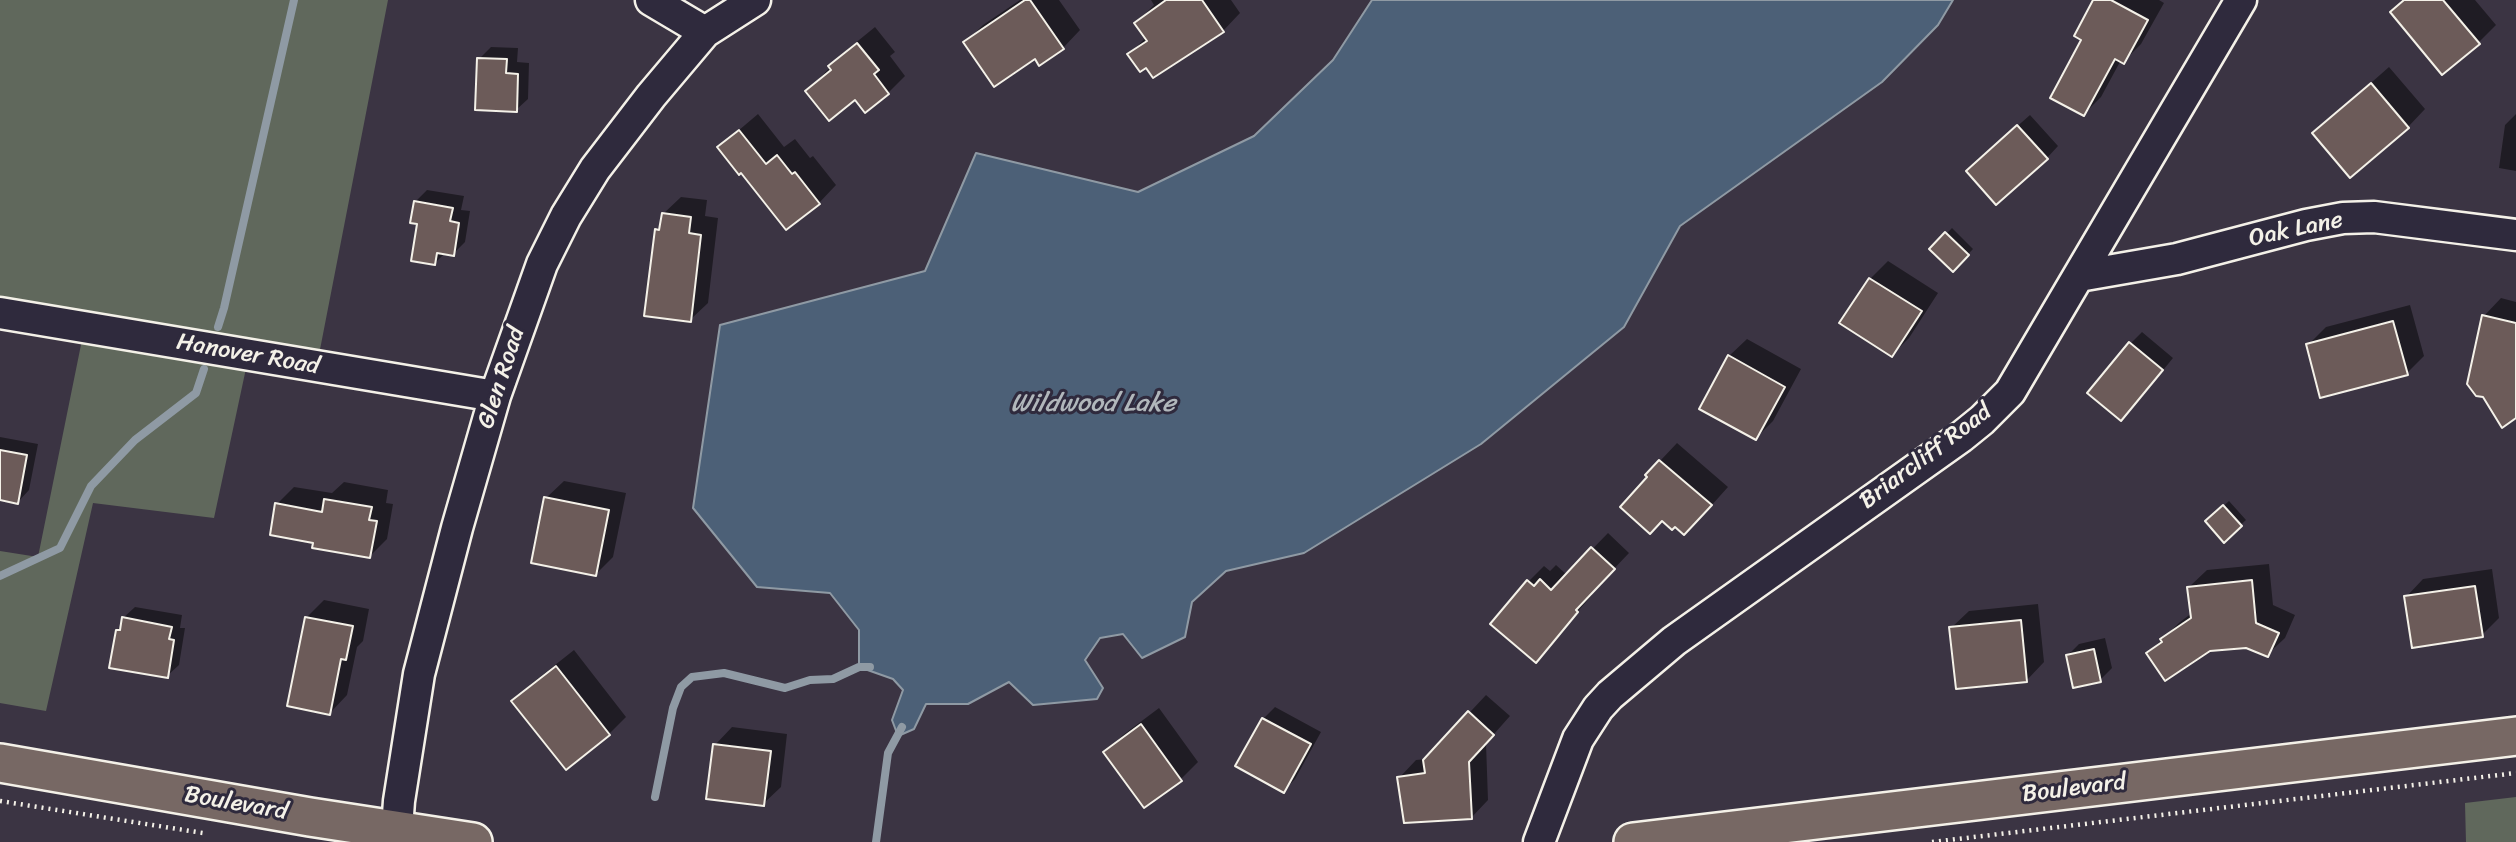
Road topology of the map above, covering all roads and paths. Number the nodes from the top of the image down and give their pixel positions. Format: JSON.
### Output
{"nodes":[{"id":1,"x":651,"y":0,"type":"edge"},
{"id":2,"x":755,"y":0,"type":"edge"},
{"id":3,"x":2241,"y":0,"type":"edge"},
{"id":4,"x":705,"y":33,"type":"junction"},
{"id":5,"x":2516,"y":235,"type":"edge"},
{"id":6,"x":2079,"y":276,"type":"junction"},
{"id":7,"x":0,"y":313,"type":"edge"},
{"id":8,"x":495,"y":396,"type":"junction"},
{"id":9,"x":2516,"y":736,"type":"edge"},
{"id":10,"x":0,"y":763,"type":"edge"},
{"id":11,"x":2516,"y":774,"type":"edge"},
{"id":12,"x":0,"y":801,"type":"edge"},
{"id":13,"x":211,"y":834,"type":"dead end"},
{"id":14,"x":397,"y":836,"type":"edge"},
{"id":15,"x":473,"y":842,"type":"edge"},
{"id":16,"x":1539,"y":842,"type":"edge"},
{"id":17,"x":1633,"y":842,"type":"edge"},
{"id":18,"x":1932,"y":842,"type":"edge"}],
"edges":[{"from":1,"to":4,"type":"street"},
{"from":2,"to":4,"type":"street","name":"Glen Road"},
{"from":3,"to":6,"type":"street","name":"Briarcliff Road"},
{"from":4,"to":8,"type":"street","name":"Glen Road"},
{"from":5,"to":6,"type":"street","name":"Oak Lane"},
{"from":6,"to":16,"type":"street","name":"Briarcliff Road"},
{"from":7,"to":8,"type":"street","name":"Hanover Road"},
{"from":8,"to":14,"type":"street","name":"Glen Road"},
{"from":9,"to":17,"type":"main road","name":"Boulevard"},
{"from":10,"to":14,"type":"main road","name":"Boulevard"},
{"from":11,"to":18,"type":"path"},
{"from":12,"to":13,"type":"path"},
{"from":14,"to":15,"type":"main road","name":"Boulevard"}]}
